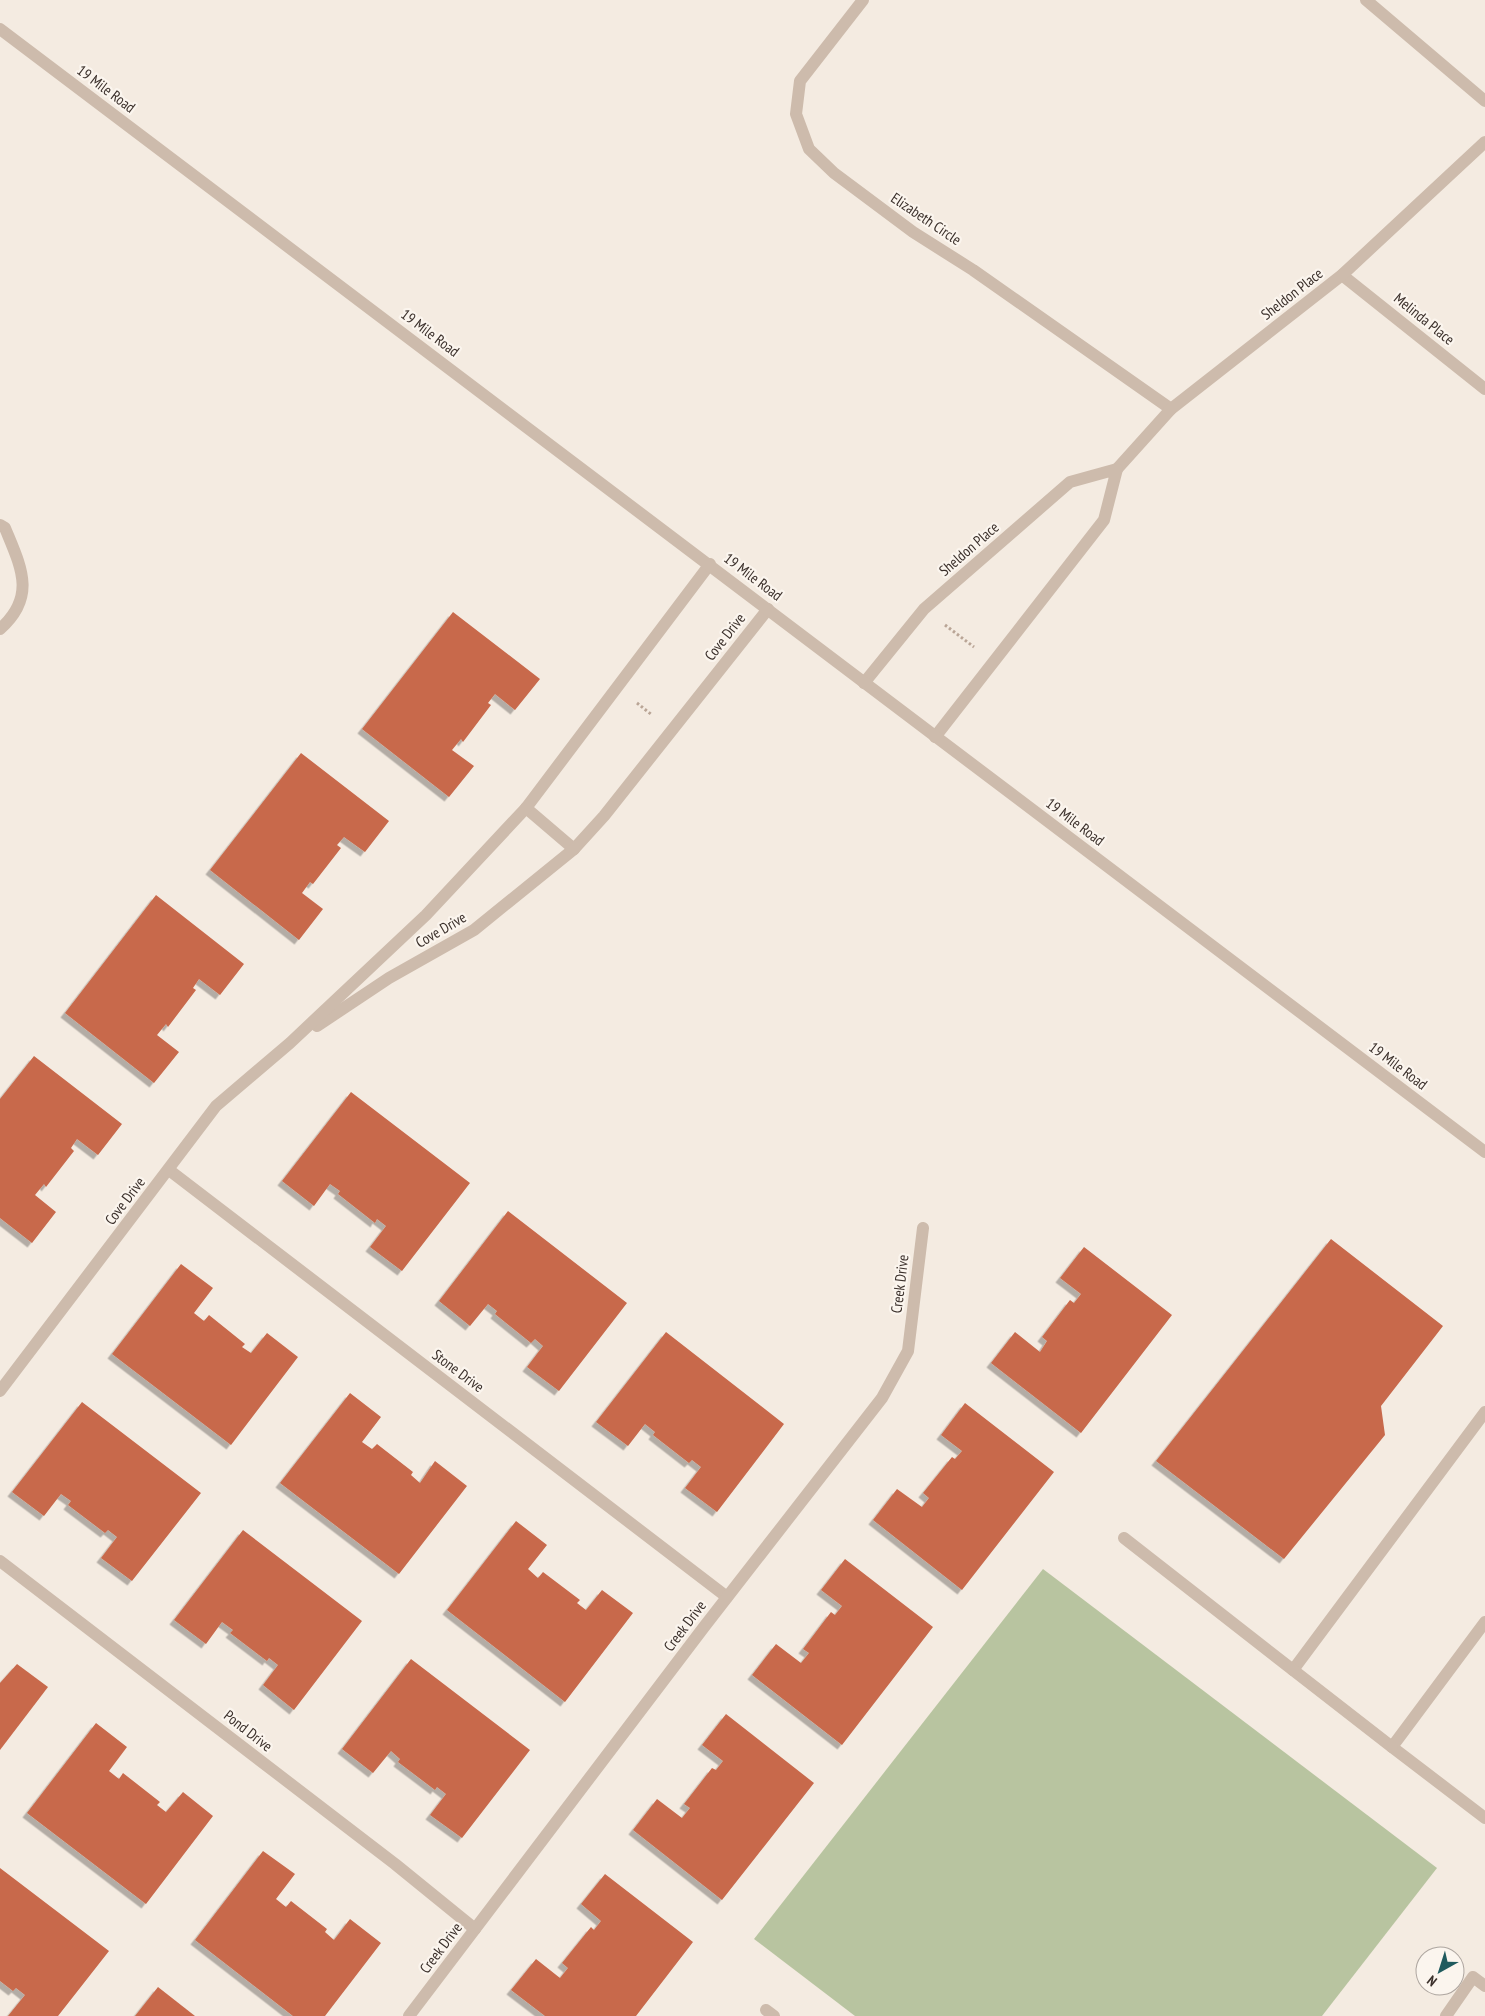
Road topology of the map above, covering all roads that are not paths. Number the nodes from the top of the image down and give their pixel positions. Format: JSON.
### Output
{"nodes":[{"id":1,"x":863,"y":0,"type":"edge"},
{"id":2,"x":1366,"y":0,"type":"edge"},
{"id":3,"x":0,"y":29,"type":"edge"},
{"id":4,"x":1485,"y":102,"type":"edge"},
{"id":5,"x":1485,"y":142,"type":"edge"},
{"id":6,"x":1342,"y":275,"type":"junction"},
{"id":7,"x":1485,"y":389,"type":"edge"},
{"id":8,"x":1171,"y":409,"type":"junction"},
{"id":9,"x":1117,"y":469,"type":"junction"},
{"id":10,"x":0,"y":526,"type":"edge"},
{"id":11,"x":710,"y":564,"type":"junction"},
{"id":12,"x":768,"y":608,"type":"junction"},
{"id":13,"x":0,"y":628,"type":"edge"},
{"id":14,"x":864,"y":683,"type":"junction"},
{"id":15,"x":935,"y":737,"type":"junction"},
{"id":16,"x":526,"y":808,"type":"junction"},
{"id":17,"x":574,"y":849,"type":"junction"},
{"id":18,"x":290,"y":1043,"type":"junction"},
{"id":19,"x":1485,"y":1152,"type":"edge"},
{"id":20,"x":169,"y":1170,"type":"junction"},
{"id":21,"x":923,"y":1228,"type":"dead end"},
{"id":22,"x":0,"y":1391,"type":"edge"},
{"id":23,"x":1485,"y":1412,"type":"edge"},
{"id":24,"x":1124,"y":1538,"type":"dead end"},
{"id":25,"x":0,"y":1560,"type":"edge"},
{"id":26,"x":727,"y":1597,"type":"junction"},
{"id":27,"x":1485,"y":1622,"type":"edge"},
{"id":28,"x":1293,"y":1670,"type":"junction"},
{"id":29,"x":1392,"y":1746,"type":"junction"},
{"id":30,"x":1485,"y":1818,"type":"edge"},
{"id":31,"x":475,"y":1930,"type":"junction"},
{"id":32,"x":1485,"y":1986,"type":"edge"},
{"id":33,"x":410,"y":2016,"type":"edge"},
{"id":34,"x":1446,"y":2016,"type":"edge"}],
"edges":[{"from":1,"to":8,"type":"street","name":"Elizabeth Circle"},
{"from":2,"to":4,"type":"street"},
{"from":3,"to":11,"type":"street","name":"19 Mile Road"},
{"from":5,"to":6,"type":"street","name":"Sheldon Place"},
{"from":6,"to":7,"type":"street","name":"Melinda Place"},
{"from":6,"to":8,"type":"street","name":"Sheldon Place"},
{"from":8,"to":9,"type":"street","name":"Sheldon Place"},
{"from":9,"to":14,"type":"street","name":"Sheldon Place"},
{"from":9,"to":15,"type":"street","name":"Sheldon Place"},
{"from":10,"to":13,"type":"street"},
{"from":11,"to":12,"type":"street","name":"19 Mile Road"},
{"from":11,"to":16,"type":"street","name":"Cove Drive"},
{"from":12,"to":14,"type":"street","name":"19 Mile Road"},
{"from":12,"to":17,"type":"street","name":"Cove Drive"},
{"from":14,"to":15,"type":"street","name":"19 Mile Road"},
{"from":15,"to":19,"type":"street","name":"19 Mile Road"},
{"from":16,"to":17,"type":"street"},
{"from":16,"to":18,"type":"street","name":"Cove Drive"},
{"from":17,"to":18,"type":"street","name":"Cove Drive"},
{"from":18,"to":20,"type":"street","name":"Cove Drive"},
{"from":20,"to":22,"type":"street","name":"Cove Drive"},
{"from":20,"to":26,"type":"street","name":"Stone Drive"},
{"from":21,"to":26,"type":"street","name":"Creek Drive"},
{"from":23,"to":28,"type":"street"},
{"from":24,"to":28,"type":"street"},
{"from":25,"to":31,"type":"street","name":"Pond Drive"},
{"from":26,"to":31,"type":"street","name":"Creek Drive"},
{"from":27,"to":29,"type":"street"},
{"from":28,"to":29,"type":"street"},
{"from":29,"to":30,"type":"street"},
{"from":31,"to":33,"type":"street","name":"Creek Drive"},
{"from":32,"to":34,"type":"street"}]}
